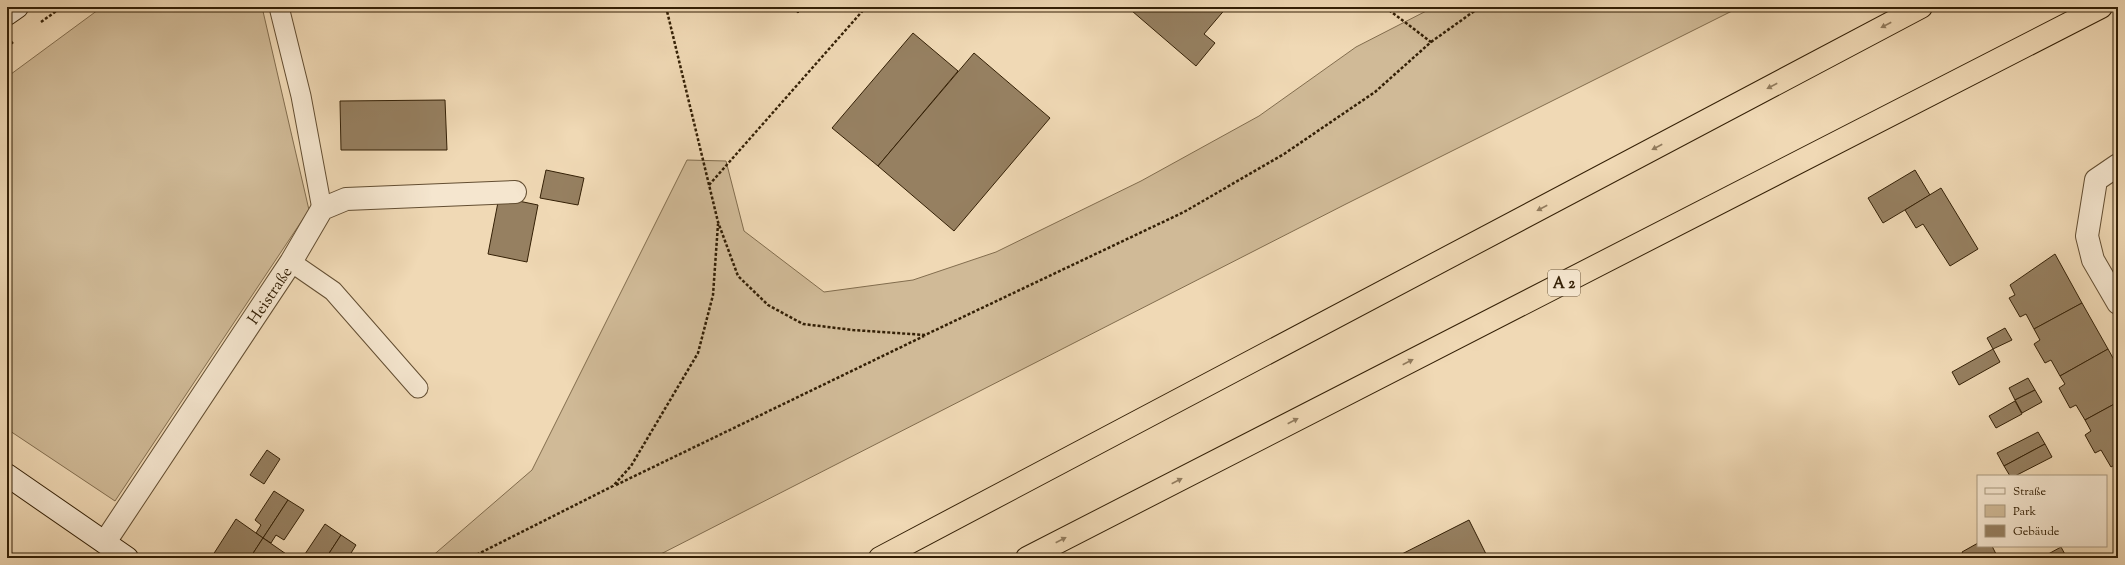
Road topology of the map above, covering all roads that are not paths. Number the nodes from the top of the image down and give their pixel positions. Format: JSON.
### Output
{"nodes":[{"id":1,"x":17,"y":7,"type":"edge"},
{"id":2,"x":279,"y":7,"type":"edge"},
{"id":3,"x":1921,"y":7,"type":"edge"},
{"id":4,"x":2101,"y":7,"type":"edge"},
{"id":5,"x":7,"y":14,"type":"edge"},
{"id":6,"x":2118,"y":165,"type":"edge"},
{"id":7,"x":515,"y":192,"type":"dead end"},
{"id":8,"x":322,"y":209,"type":"junction"},
{"id":9,"x":291,"y":262,"type":"junction"},
{"id":10,"x":2118,"y":303,"type":"edge"},
{"id":11,"x":418,"y":388,"type":"dead end"},
{"id":12,"x":7,"y":475,"type":"edge"},
{"id":13,"x":105,"y":542,"type":"junction"},
{"id":14,"x":127,"y":558,"type":"edge"},
{"id":15,"x":880,"y":558,"type":"edge"},
{"id":16,"x":1027,"y":558,"type":"edge"}],
"edges":[{"from":1,"to":5,"type":"street"},
{"from":2,"to":8,"type":"lane"},
{"from":3,"to":15,"type":"highway","one_way":true},
{"from":16,"to":4,"type":"highway","number":"A 2","one_way":true},
{"from":6,"to":10,"type":"street"},
{"from":7,"to":8,"type":"street"},
{"from":8,"to":9,"type":"street","name":"Heistraße"},
{"from":9,"to":11,"type":"lane"},
{"from":9,"to":13,"type":"street","name":"Heistraße"},
{"from":12,"to":13,"type":"street"},
{"from":13,"to":14,"type":"street"}]}
